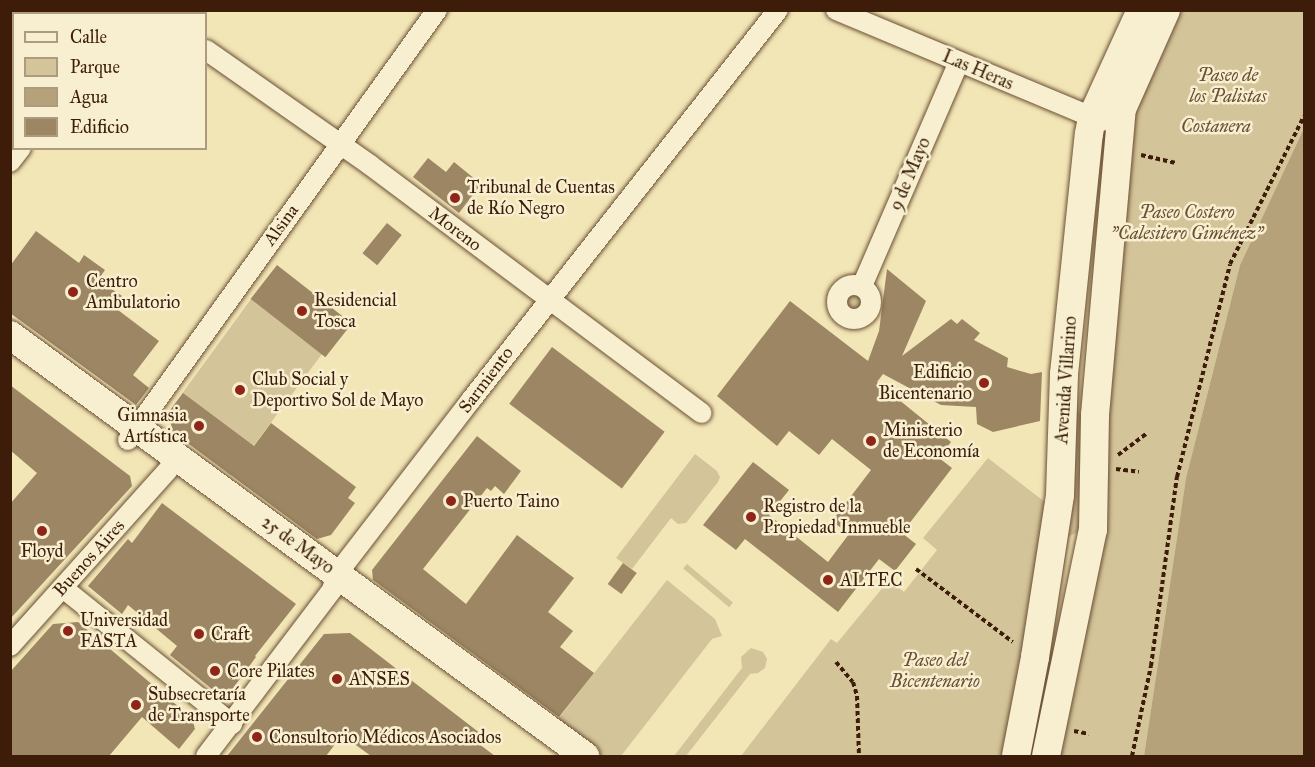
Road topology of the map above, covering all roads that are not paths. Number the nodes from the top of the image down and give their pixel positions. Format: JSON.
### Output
{"nodes":[{"id":1,"x":437,"y":10,"type":"edge"},
{"id":2,"x":836,"y":10,"type":"edge"},
{"id":3,"x":1141,"y":10,"type":"edge"},
{"id":4,"x":1166,"y":10,"type":"edge"},
{"id":5,"x":767,"y":14,"type":"edge"},
{"id":6,"x":207,"y":51,"type":"edge"},
{"id":7,"x":959,"y":62,"type":"junction"},
{"id":8,"x":1092,"y":117,"type":"junction"},
{"id":9,"x":1118,"y":138,"type":"junction"},
{"id":10,"x":339,"y":145,"type":"junction"},
{"id":11,"x":19,"y":150,"type":"edge"},
{"id":12,"x":10,"y":162,"type":"edge"},
{"id":13,"x":862,"y":286,"type":"dead end"},
{"id":14,"x":548,"y":299,"type":"junction"},
{"id":15,"x":10,"y":335,"type":"edge"},
{"id":16,"x":10,"y":355,"type":"edge"},
{"id":17,"x":702,"y":412,"type":"dead end"},
{"id":18,"x":132,"y":433,"type":"junction"},
{"id":19,"x":168,"y":470,"type":"junction"},
{"id":20,"x":334,"y":582,"type":"junction"},
{"id":21,"x":63,"y":588,"type":"junction"},
{"id":22,"x":10,"y":646,"type":"edge"},
{"id":23,"x":232,"y":724,"type":"junction"},
{"id":24,"x":206,"y":756,"type":"edge"},
{"id":25,"x":556,"y":756,"type":"edge"},
{"id":26,"x":585,"y":756,"type":"edge"},
{"id":27,"x":1016,"y":756,"type":"edge"},
{"id":28,"x":1046,"y":756,"type":"edge"}],
"edges":[{"from":1,"to":10,"type":"street","name":"Alsina"},
{"from":2,"to":7,"type":"street","name":"Las Heras"},
{"from":3,"to":8,"type":"main road","name":"Avenida Villarino"},
{"from":4,"to":9,"type":"main road","name":"Avenida Villarino"},
{"from":5,"to":14,"type":"street","name":"Sarmiento"},
{"from":6,"to":10,"type":"street","name":"Moreno"},
{"from":7,"to":8,"type":"street","name":"Las Heras"},
{"from":7,"to":13,"type":"street","name":"9 de Mayo"},
{"from":8,"to":9,"type":"street","name":"Las Heras"},
{"from":8,"to":27,"type":"main road","name":"Avenida Villarino"},
{"from":9,"to":28,"type":"main road","name":"Avenida Villarino"},
{"from":10,"to":14,"type":"street","name":"Moreno"},
{"from":10,"to":18,"type":"street","name":"Alsina"},
{"from":11,"to":12,"type":"street"},
{"from":14,"to":17,"type":"street","name":"Moreno"},
{"from":14,"to":20,"type":"street","name":"Sarmiento"},
{"from":15,"to":18,"type":"main road","name":"25 de Mayo"},
{"from":16,"to":18,"type":"main road","name":"25 de Mayo"},
{"from":18,"to":19,"type":"main road","name":"25 de Mayo"},
{"from":18,"to":20,"type":"main road","name":"25 de Mayo"},
{"from":19,"to":20,"type":"main road","name":"25 de Mayo"},
{"from":19,"to":21,"type":"street","name":"Buenos Aires"},
{"from":20,"to":23,"type":"street","name":"Sarmiento"},
{"from":20,"to":25,"type":"main road","name":"25 de Mayo"},
{"from":20,"to":26,"type":"main road","name":"25 de Mayo"},
{"from":21,"to":22,"type":"street","name":"Buenos Aires"},
{"from":21,"to":23,"type":"street"},
{"from":23,"to":24,"type":"street","name":"Sarmiento"}]}
